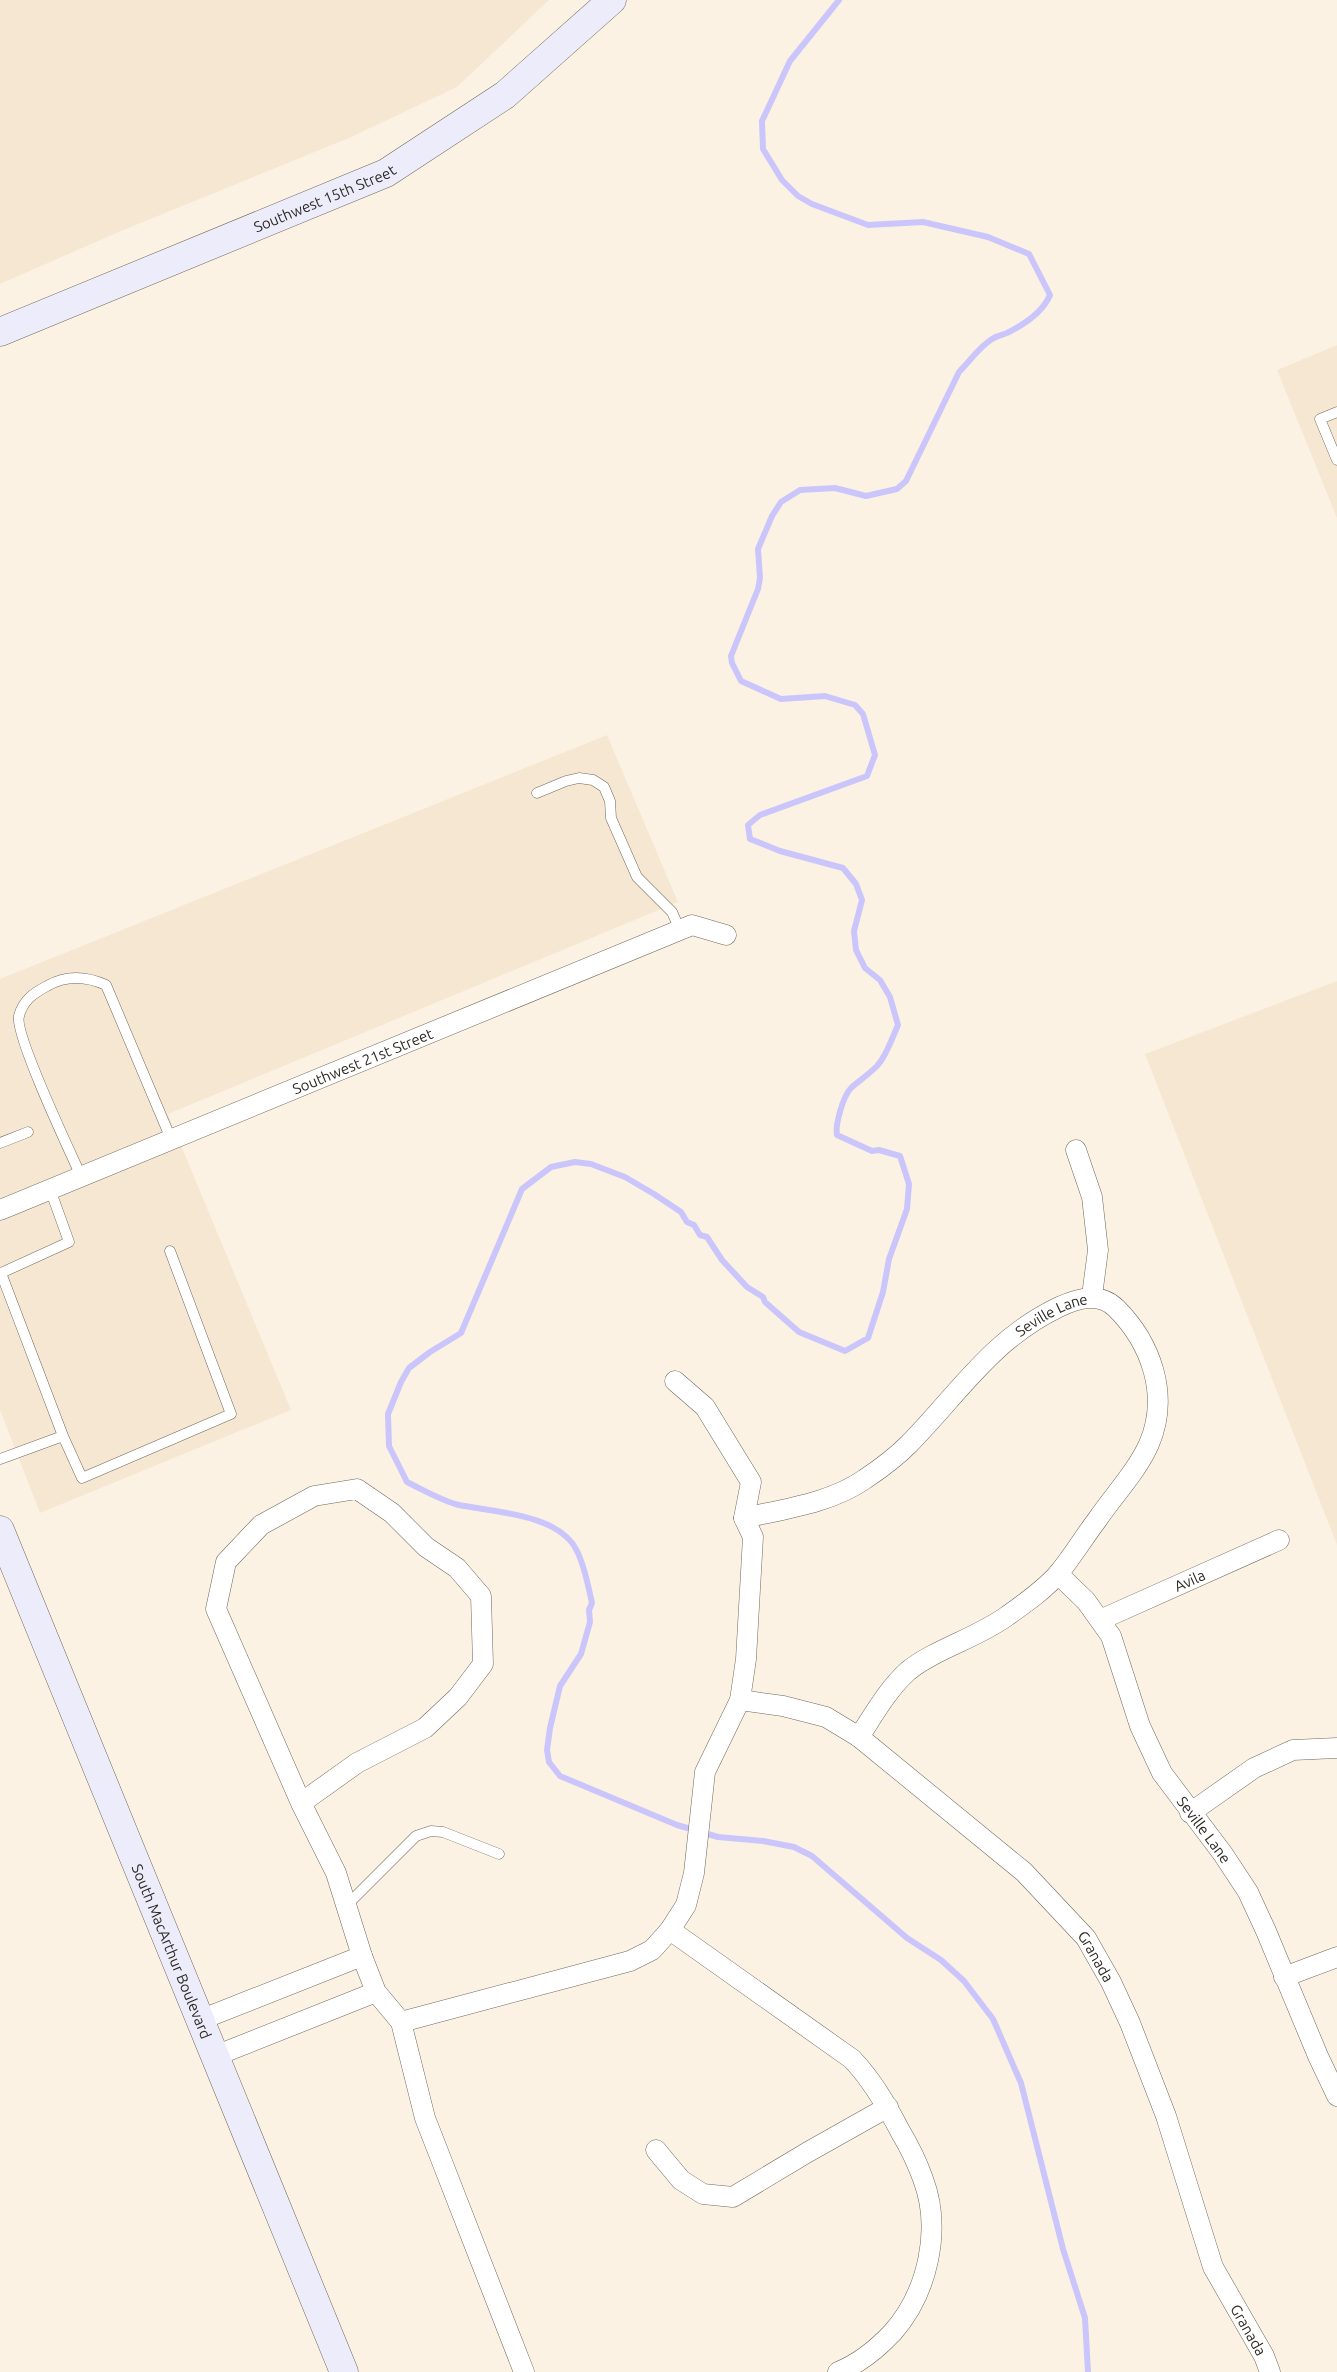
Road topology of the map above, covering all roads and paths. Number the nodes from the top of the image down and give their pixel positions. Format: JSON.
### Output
{"nodes":[{"id":1,"x":612,"y":0,"type":"edge"},
{"id":2,"x":0,"y":332,"type":"edge"},
{"id":3,"x":1337,"y":412,"type":"edge"},
{"id":4,"x":1337,"y":460,"type":"edge"},
{"id":5,"x":537,"y":793,"type":"dead end"},
{"id":6,"x":680,"y":930,"type":"junction"},
{"id":7,"x":726,"y":935,"type":"dead end"},
{"id":8,"x":28,"y":1132,"type":"dead end"},
{"id":9,"x":172,"y":1139,"type":"junction"},
{"id":10,"x":0,"y":1143,"type":"edge"},
{"id":11,"x":1076,"y":1150,"type":"dead end"},
{"id":12,"x":81,"y":1176,"type":"junction"},
{"id":13,"x":50,"y":1190,"type":"junction"},
{"id":14,"x":0,"y":1210,"type":"edge"},
{"id":15,"x":170,"y":1251,"type":"dead end"},
{"id":16,"x":1092,"y":1296,"type":"junction"},
{"id":17,"x":675,"y":1381,"type":"dead end"},
{"id":18,"x":63,"y":1436,"type":"junction"},
{"id":19,"x":0,"y":1459,"type":"edge"},
{"id":20,"x":744,"y":1518,"type":"junction"},
{"id":21,"x":0,"y":1530,"type":"edge"},
{"id":22,"x":1279,"y":1540,"type":"dead end"},
{"id":23,"x":1058,"y":1574,"type":"junction"},
{"id":24,"x":1100,"y":1620,"type":"junction"},
{"id":25,"x":740,"y":1700,"type":"junction"},
{"id":26,"x":859,"y":1737,"type":"junction"},
{"id":27,"x":1337,"y":1748,"type":"edge"},
{"id":28,"x":301,"y":1803,"type":"junction"},
{"id":29,"x":1190,"y":1813,"type":"junction"},
{"id":30,"x":499,"y":1854,"type":"dead end"},
{"id":31,"x":347,"y":1905,"type":"junction"},
{"id":32,"x":670,"y":1930,"type":"junction"},
{"id":33,"x":362,"y":1956,"type":"junction"},
{"id":34,"x":1337,"y":1957,"type":"edge"},
{"id":35,"x":1284,"y":1977,"type":"junction"},
{"id":36,"x":376,"y":1992,"type":"junction"},
{"id":37,"x":200,"y":2020,"type":"junction"},
{"id":38,"x":400,"y":2022,"type":"junction"},
{"id":39,"x":215,"y":2056,"type":"junction"},
{"id":40,"x":1337,"y":2096,"type":"edge"},
{"id":41,"x":888,"y":2107,"type":"junction"},
{"id":42,"x":656,"y":2150,"type":"dead end"},
{"id":43,"x":344,"y":2372,"type":"edge"},
{"id":44,"x":524,"y":2372,"type":"edge"},
{"id":45,"x":838,"y":2372,"type":"edge"},
{"id":46,"x":1270,"y":2372,"type":"edge"}],
"edges":[{"from":1,"to":2,"type":"main road","name":"Southwest 15th Street"},
{"from":3,"to":4,"type":"lane"},
{"from":5,"to":6,"type":"lane"},
{"from":6,"to":7,"type":"street","name":"Southwest 21st Street"},
{"from":6,"to":9,"type":"street","name":"Southwest 21st Street"},
{"from":8,"to":10,"type":"lane"},
{"from":9,"to":12,"type":"street","name":"Southwest 21st Street"},
{"from":9,"to":12,"type":"lane"},
{"from":11,"to":16,"type":"street"},
{"from":12,"to":13,"type":"street","name":"Southwest 21st Street"},
{"from":13,"to":14,"type":"street","name":"Southwest 21st Street"},
{"from":13,"to":18,"type":"lane"},
{"from":15,"to":18,"type":"lane"},
{"from":16,"to":20,"type":"street","name":"Seville Lane"},
{"from":16,"to":23,"type":"street","name":"Seville Lane"},
{"from":17,"to":20,"type":"street"},
{"from":18,"to":19,"type":"lane"},
{"from":20,"to":25,"type":"street"},
{"from":21,"to":37,"type":"main road","name":"South MacArthur Boulevard"},
{"from":22,"to":24,"type":"street","name":"Avila"},
{"from":23,"to":24,"type":"street","name":"Seville Lane"},
{"from":23,"to":26,"type":"street","name":"Seville Lane"},
{"from":24,"to":29,"type":"street","name":"Seville Lane"},
{"from":25,"to":26,"type":"street","name":"Granada"},
{"from":25,"to":32,"type":"street"},
{"from":26,"to":46,"type":"street","name":"Granada"},
{"from":27,"to":29,"type":"street"},
{"from":28,"to":28,"type":"street"},
{"from":28,"to":31,"type":"street"},
{"from":29,"to":35,"type":"street","name":"Seville Lane"},
{"from":30,"to":31,"type":"lane"},
{"from":31,"to":33,"type":"street"},
{"from":32,"to":38,"type":"street"},
{"from":32,"to":41,"type":"street"},
{"from":33,"to":36,"type":"street"},
{"from":33,"to":37,"type":"street"},
{"from":34,"to":35,"type":"street"},
{"from":35,"to":40,"type":"street","name":"Seville Lane"},
{"from":36,"to":38,"type":"street"},
{"from":36,"to":39,"type":"street"},
{"from":37,"to":39,"type":"main road","name":"South MacArthur Boulevard"},
{"from":38,"to":44,"type":"street"},
{"from":39,"to":43,"type":"main road","name":"South MacArthur Boulevard"},
{"from":41,"to":42,"type":"street"},
{"from":41,"to":45,"type":"street"}]}
